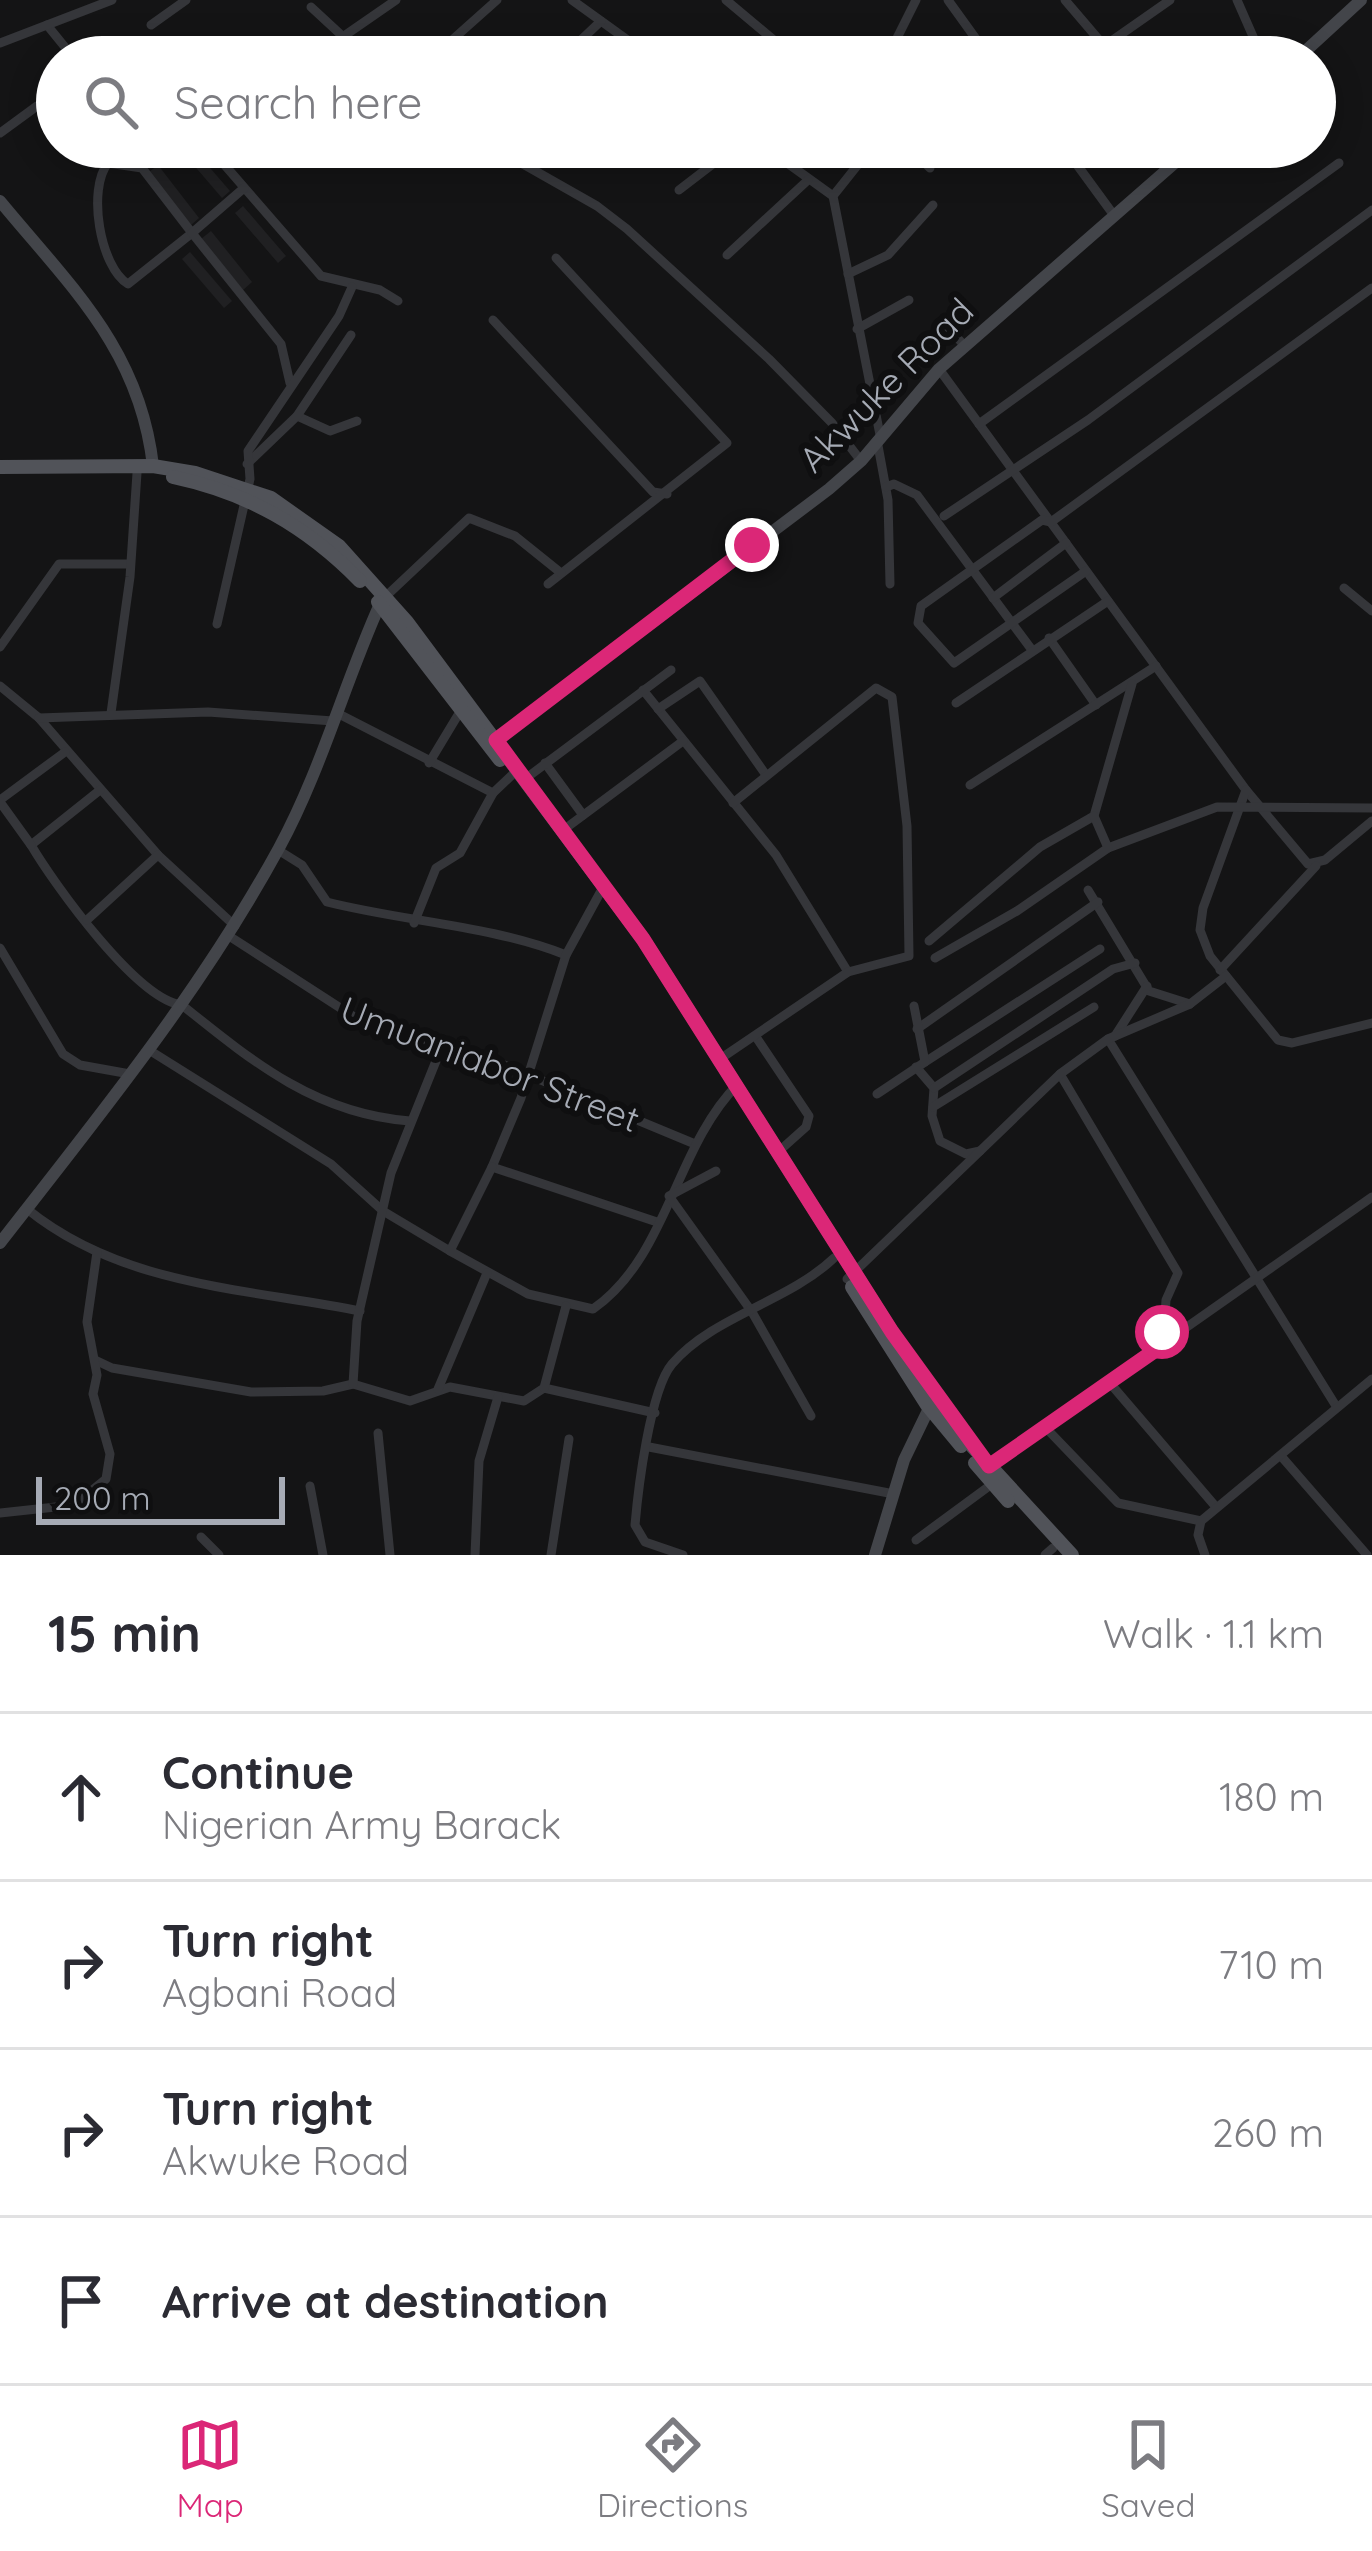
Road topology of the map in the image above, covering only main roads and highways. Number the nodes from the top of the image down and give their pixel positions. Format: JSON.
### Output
{"nodes":[{"id":1,"x":0,"y":467,"type":"edge"},
{"id":2,"x":147,"y":471,"type":"junction"},
{"id":3,"x":0,"y":477,"type":"edge"},
{"id":4,"x":383,"y":600,"type":"junction"},
{"id":5,"x":492,"y":742,"type":"junction"},
{"id":6,"x":560,"y":832,"type":"junction"},
{"id":7,"x":719,"y":1060,"type":"junction"},
{"id":8,"x":777,"y":1152,"type":"junction"},
{"id":9,"x":851,"y":1277,"type":"junction"},
{"id":10,"x":932,"y":1401,"type":"junction"},
{"id":11,"x":1052,"y":1553,"type":"edge"},
{"id":12,"x":1072,"y":1555,"type":"edge"}],
"edges":[{"from":1,"to":2,"type":"main road"},
{"from":2,"to":3,"type":"main road"},
{"from":2,"to":4,"type":"main road"},
{"from":4,"to":5,"type":"main road"},
{"from":4,"to":5,"type":"main road"},
{"from":5,"to":6,"type":"main road"},
{"from":6,"to":7,"type":"main road"},
{"from":6,"to":7,"type":"main road"},
{"from":7,"to":8,"type":"main road"},
{"from":8,"to":9,"type":"main road"},
{"from":8,"to":9,"type":"main road"},
{"from":9,"to":10,"type":"main road"},
{"from":10,"to":11,"type":"main road"},
{"from":10,"to":12,"type":"main road"}]}
